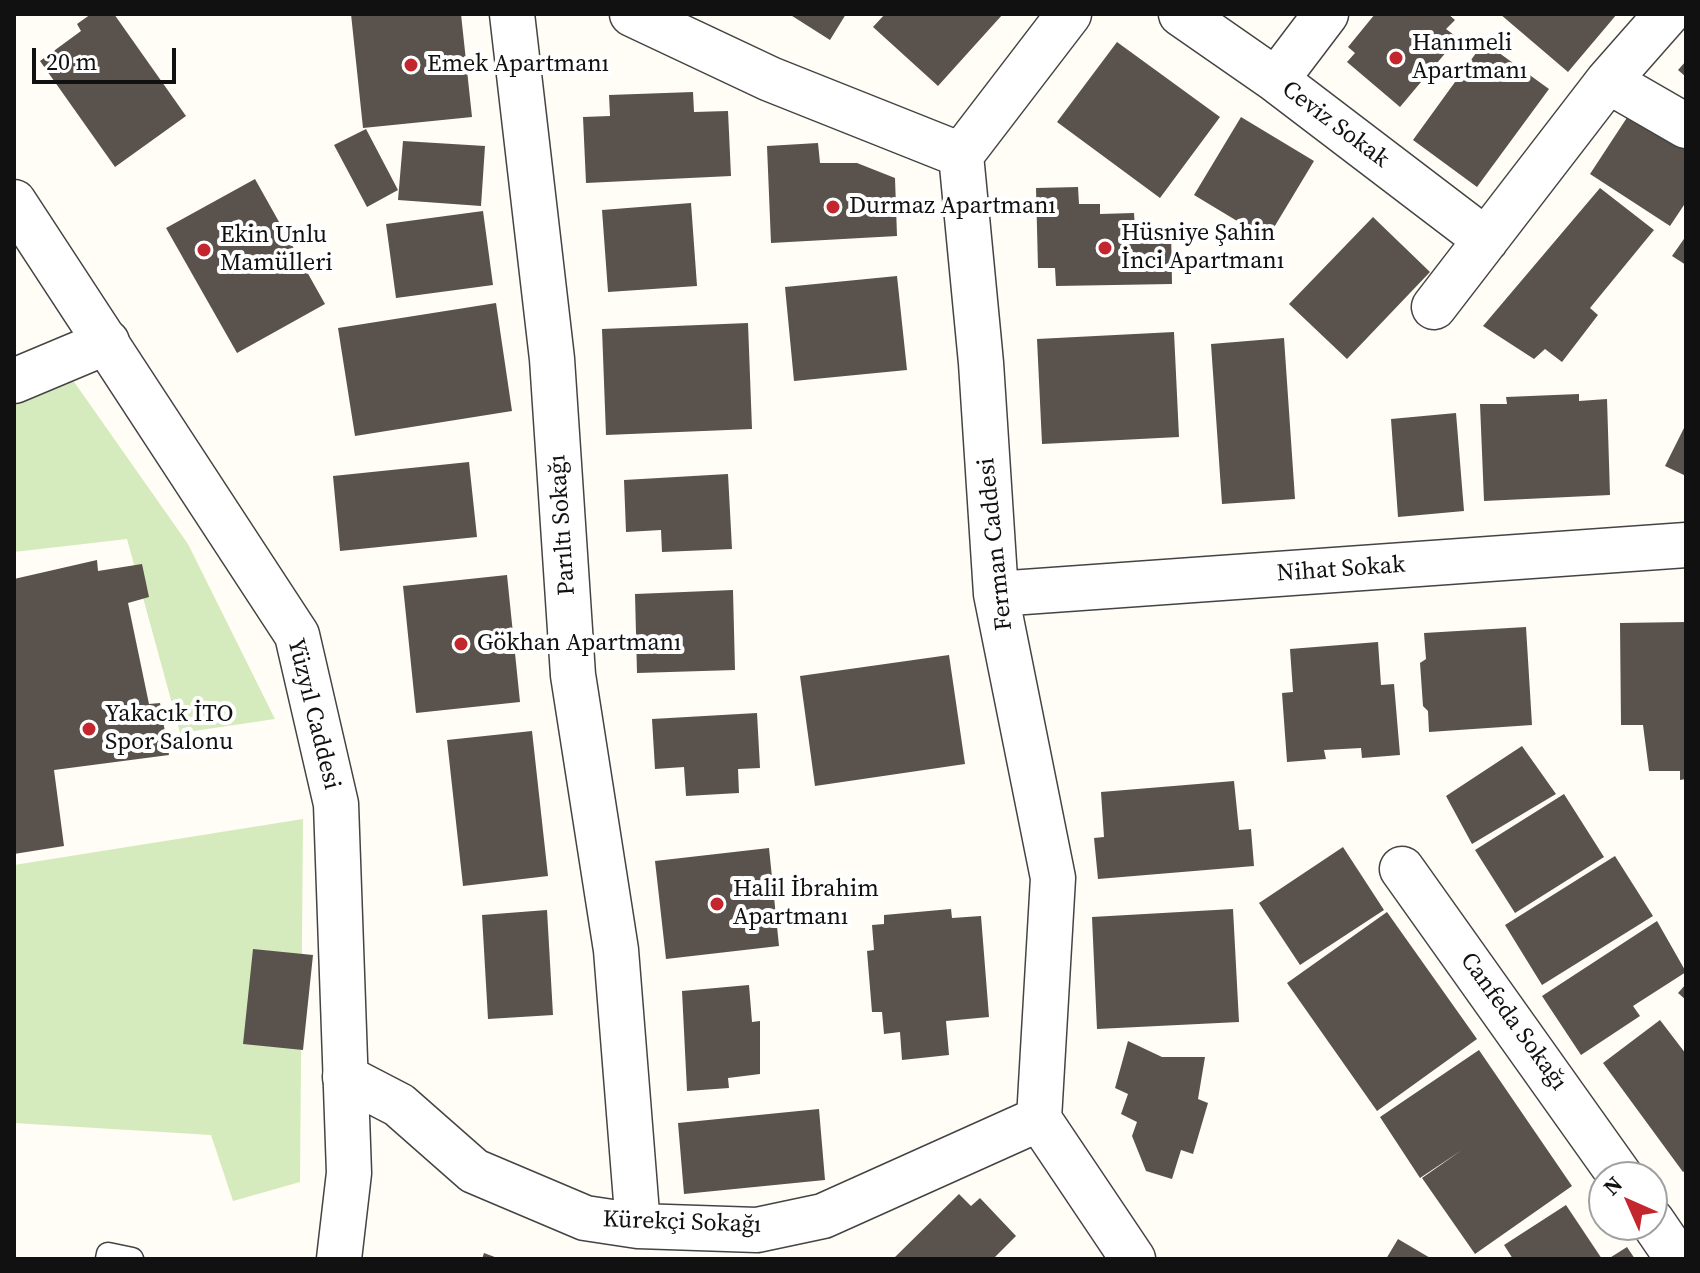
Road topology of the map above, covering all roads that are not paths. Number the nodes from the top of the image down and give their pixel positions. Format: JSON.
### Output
{"nodes":[{"id":1,"x":512,"y":14,"type":"edge"},
{"id":2,"x":632,"y":14,"type":"edge"},
{"id":3,"x":1069,"y":14,"type":"edge"},
{"id":4,"x":1181,"y":14,"type":"edge"},
{"id":5,"x":1326,"y":14,"type":"edge"},
{"id":6,"x":1667,"y":14,"type":"edge"},
{"id":7,"x":1276,"y":80,"type":"junction"},
{"id":8,"x":1608,"y":81,"type":"junction"},
{"id":9,"x":1686,"y":126,"type":"edge"},
{"id":10,"x":961,"y":155,"type":"junction"},
{"id":11,"x":14,"y":202,"type":"edge"},
{"id":12,"x":1486,"y":240,"type":"junction"},
{"id":13,"x":1434,"y":307,"type":"dead end"},
{"id":14,"x":107,"y":342,"type":"junction"},
{"id":15,"x":14,"y":381,"type":"edge"},
{"id":16,"x":1686,"y":545,"type":"edge"},
{"id":17,"x":996,"y":594,"type":"junction"},
{"id":18,"x":1402,"y":869,"type":"dead end"},
{"id":19,"x":345,"y":1077,"type":"junction"},
{"id":20,"x":1039,"y":1119,"type":"junction"},
{"id":21,"x":1610,"y":1161,"type":"edge"},
{"id":22,"x":638,"y":1226,"type":"junction"},
{"id":23,"x":778,"y":1241,"type":"edge"},
{"id":24,"x":1666,"y":1241,"type":"edge"},
{"id":25,"x":107,"y":1259,"type":"edge"},
{"id":26,"x":132,"y":1259,"type":"edge"},
{"id":27,"x":339,"y":1259,"type":"edge"},
{"id":28,"x":1133,"y":1259,"type":"edge"},
{"id":29,"x":1678,"y":1259,"type":"edge"}],
"edges":[{"from":1,"to":22,"type":"street","name":"Parıltı Sokağı"},
{"from":2,"to":10,"type":"street"},
{"from":3,"to":10,"type":"street"},
{"from":4,"to":7,"type":"street","name":"Ceviz Sokak"},
{"from":5,"to":7,"type":"street"},
{"from":6,"to":8,"type":"street"},
{"from":7,"to":12,"type":"street","name":"Ceviz Sokak"},
{"from":8,"to":9,"type":"street"},
{"from":8,"to":12,"type":"street"},
{"from":10,"to":17,"type":"street","name":"Ferman Caddesi"},
{"from":11,"to":14,"type":"street","name":"Yüzyıl Caddesi"},
{"from":12,"to":13,"type":"street"},
{"from":14,"to":15,"type":"street"},
{"from":14,"to":19,"type":"street","name":"Yüzyıl Caddesi"},
{"from":16,"to":17,"type":"street","name":"Nihat Sokak"},
{"from":17,"to":20,"type":"street","name":"Ferman Caddesi"},
{"from":18,"to":21,"type":"street","name":"Canfeda Sokağı"},
{"from":19,"to":22,"type":"street","name":"Kürekçi Sokağı"},
{"from":19,"to":27,"type":"street","name":"Yüzyıl Caddesi"},
{"from":20,"to":23,"type":"street","name":"Kürekçi Sokağı"},
{"from":20,"to":28,"type":"street"},
{"from":22,"to":23,"type":"street","name":"Kürekçi Sokağı"},
{"from":24,"to":29,"type":"street"},
{"from":25,"to":26,"type":"lane"}]}
